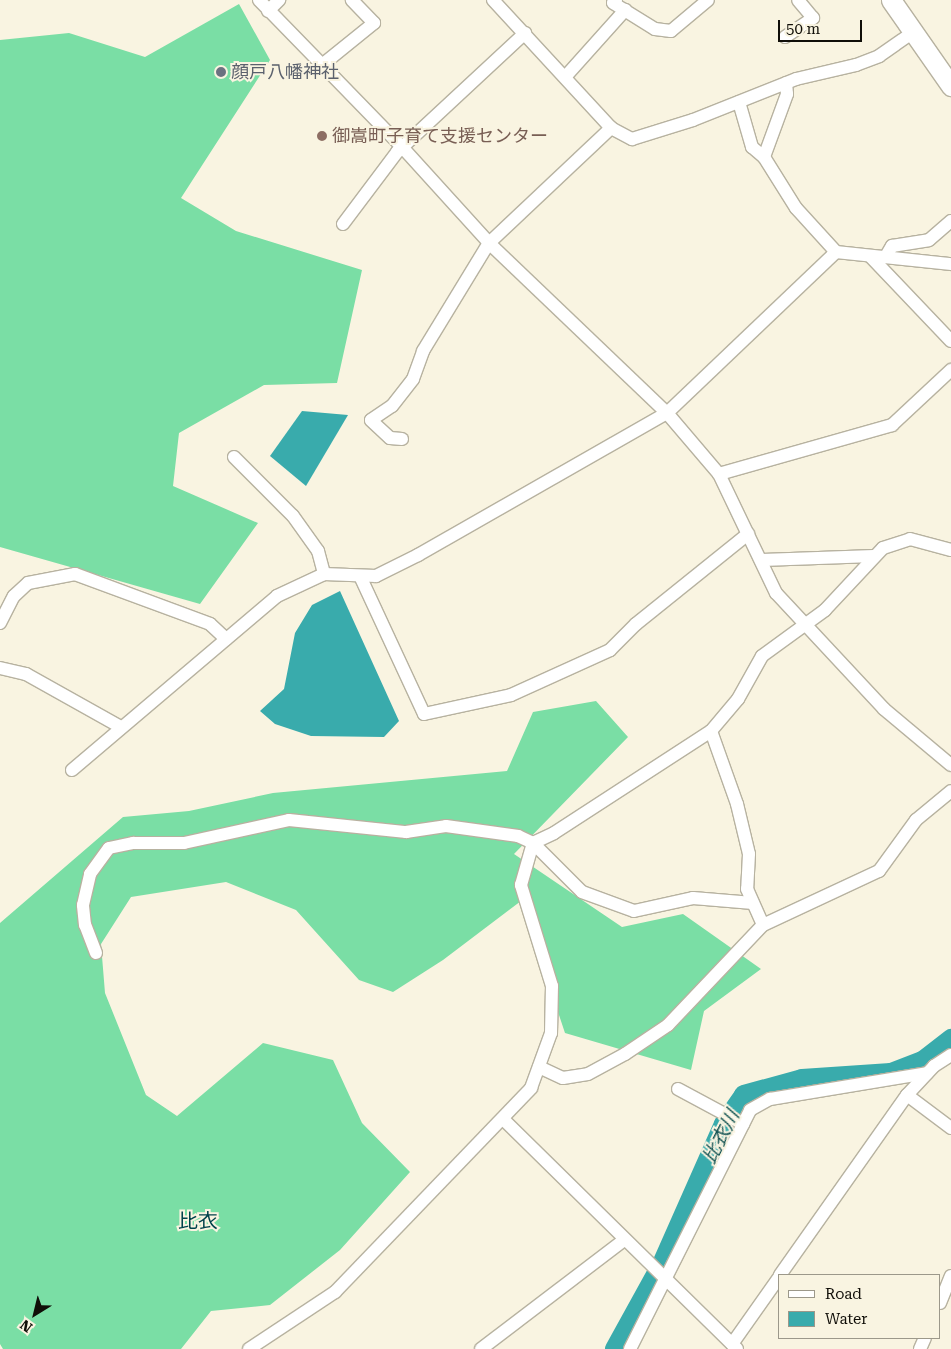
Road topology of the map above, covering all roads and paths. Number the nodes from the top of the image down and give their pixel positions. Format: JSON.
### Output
{"nodes":[{"id":1,"x":259,"y":0,"type":"edge"},
{"id":2,"x":279,"y":0,"type":"edge"},
{"id":3,"x":352,"y":0,"type":"edge"},
{"id":4,"x":493,"y":0,"type":"edge"},
{"id":5,"x":616,"y":0,"type":"edge"},
{"id":6,"x":708,"y":0,"type":"edge"},
{"id":7,"x":798,"y":0,"type":"edge"},
{"id":8,"x":892,"y":0,"type":"edge"},
{"id":9,"x":268,"y":10,"type":"junction"},
{"id":10,"x":625,"y":10,"type":"junction"},
{"id":11,"x":525,"y":33,"type":"junction"},
{"id":12,"x":912,"y":33,"type":"junction"},
{"id":13,"x":785,"y":37,"type":"dead end"},
{"id":14,"x":322,"y":66,"type":"junction"},
{"id":15,"x":566,"y":76,"type":"junction"},
{"id":16,"x":786,"y":83,"type":"junction"},
{"id":17,"x":951,"y":86,"type":"edge"},
{"id":18,"x":739,"y":102,"type":"junction"},
{"id":19,"x":611,"y":128,"type":"junction"},
{"id":20,"x":403,"y":148,"type":"junction"},
{"id":21,"x":764,"y":157,"type":"junction"},
{"id":22,"x":951,"y":221,"type":"edge"},
{"id":23,"x":343,"y":224,"type":"dead end"},
{"id":24,"x":489,"y":243,"type":"junction"},
{"id":25,"x":836,"y":252,"type":"junction"},
{"id":26,"x":886,"y":256,"type":"junction"},
{"id":27,"x":871,"y":257,"type":"junction"},
{"id":28,"x":951,"y":264,"type":"edge"},
{"id":29,"x":951,"y":342,"type":"edge"},
{"id":30,"x":951,"y":370,"type":"edge"},
{"id":31,"x":667,"y":413,"type":"junction"},
{"id":32,"x":402,"y":439,"type":"dead end"},
{"id":33,"x":234,"y":457,"type":"dead end"},
{"id":34,"x":719,"y":474,"type":"junction"},
{"id":35,"x":748,"y":534,"type":"junction"},
{"id":36,"x":951,"y":550,"type":"edge"},
{"id":37,"x":874,"y":556,"type":"junction"},
{"id":38,"x":762,"y":560,"type":"junction"},
{"id":39,"x":324,"y":574,"type":"junction"},
{"id":40,"x":360,"y":576,"type":"junction"},
{"id":41,"x":0,"y":622,"type":"edge"},
{"id":42,"x":804,"y":627,"type":"junction"},
{"id":43,"x":226,"y":639,"type":"junction"},
{"id":44,"x":0,"y":668,"type":"edge"},
{"id":45,"x":121,"y":727,"type":"junction"},
{"id":46,"x":711,"y":731,"type":"junction"},
{"id":47,"x":951,"y":765,"type":"edge"},
{"id":48,"x":72,"y":770,"type":"dead end"},
{"id":49,"x":951,"y":791,"type":"edge"},
{"id":50,"x":533,"y":843,"type":"junction"},
{"id":51,"x":753,"y":903,"type":"junction"},
{"id":52,"x":763,"y":925,"type":"junction"},
{"id":53,"x":96,"y":953,"type":"dead end"},
{"id":54,"x":951,"y":1055,"type":"edge"},
{"id":55,"x":539,"y":1067,"type":"junction"},
{"id":56,"x":927,"y":1073,"type":"junction"},
{"id":57,"x":678,"y":1089,"type":"dead end"},
{"id":58,"x":906,"y":1094,"type":"junction"},
{"id":59,"x":503,"y":1119,"type":"junction"},
{"id":60,"x":743,"y":1124,"type":"junction"},
{"id":61,"x":951,"y":1128,"type":"edge"},
{"id":62,"x":624,"y":1240,"type":"junction"},
{"id":63,"x":781,"y":1274,"type":"edge"},
{"id":64,"x":951,"y":1276,"type":"edge"},
{"id":65,"x":778,"y":1278,"type":"edge"},
{"id":66,"x":666,"y":1281,"type":"junction"},
{"id":67,"x":941,"y":1300,"type":"edge"},
{"id":68,"x":735,"y":1346,"type":"edge"},
{"id":69,"x":249,"y":1349,"type":"edge"},
{"id":70,"x":481,"y":1349,"type":"edge"},
{"id":71,"x":630,"y":1349,"type":"edge"}],
"edges":[{"from":1,"to":9,"type":"street"},
{"from":2,"to":9,"type":"street"},
{"from":3,"to":14,"type":"street"},
{"from":4,"to":11,"type":"street"},
{"from":5,"to":10,"type":"street"},
{"from":6,"to":10,"type":"street"},
{"from":7,"to":13,"type":"street"},
{"from":8,"to":12,"type":"highway"},
{"from":9,"to":14,"type":"street"},
{"from":10,"to":15,"type":"street"},
{"from":11,"to":15,"type":"street"},
{"from":11,"to":20,"type":"street"},
{"from":12,"to":16,"type":"street"},
{"from":12,"to":17,"type":"highway"},
{"from":14,"to":20,"type":"street"},
{"from":15,"to":19,"type":"street"},
{"from":16,"to":18,"type":"street"},
{"from":16,"to":21,"type":"street"},
{"from":18,"to":19,"type":"street"},
{"from":18,"to":21,"type":"street"},
{"from":19,"to":24,"type":"street"},
{"from":20,"to":23,"type":"street"},
{"from":20,"to":24,"type":"street"},
{"from":21,"to":25,"type":"street"},
{"from":22,"to":26,"type":"street"},
{"from":24,"to":31,"type":"street"},
{"from":24,"to":32,"type":"street"},
{"from":25,"to":27,"type":"street"},
{"from":25,"to":31,"type":"street"},
{"from":26,"to":27,"type":"street"},
{"from":26,"to":28,"type":"street"},
{"from":27,"to":29,"type":"street"},
{"from":30,"to":34,"type":"street"},
{"from":31,"to":34,"type":"street"},
{"from":31,"to":40,"type":"street"},
{"from":33,"to":39,"type":"street"},
{"from":34,"to":35,"type":"street"},
{"from":35,"to":38,"type":"street"},
{"from":35,"to":40,"type":"street"},
{"from":36,"to":37,"type":"street"},
{"from":37,"to":38,"type":"street"},
{"from":37,"to":42,"type":"street"},
{"from":38,"to":42,"type":"street"},
{"from":39,"to":40,"type":"street"},
{"from":39,"to":43,"type":"street"},
{"from":41,"to":43,"type":"street"},
{"from":42,"to":46,"type":"street"},
{"from":42,"to":47,"type":"street"},
{"from":43,"to":45,"type":"street"},
{"from":44,"to":45,"type":"street"},
{"from":45,"to":48,"type":"street"},
{"from":46,"to":50,"type":"street"},
{"from":46,"to":51,"type":"street"},
{"from":49,"to":52,"type":"street"},
{"from":50,"to":51,"type":"street"},
{"from":50,"to":53,"type":"street"},
{"from":50,"to":55,"type":"street"},
{"from":51,"to":52,"type":"street"},
{"from":52,"to":55,"type":"street"},
{"from":54,"to":56,"type":"street"},
{"from":55,"to":59,"type":"street"},
{"from":56,"to":58,"type":"street"},
{"from":56,"to":60,"type":"street"},
{"from":57,"to":60,"type":"street"},
{"from":58,"to":61,"type":"street"},
{"from":58,"to":63,"type":"street"},
{"from":59,"to":62,"type":"street"},
{"from":59,"to":69,"type":"street"},
{"from":60,"to":66,"type":"street"},
{"from":62,"to":66,"type":"street"},
{"from":62,"to":70,"type":"street"},
{"from":64,"to":67,"type":"street"},
{"from":65,"to":68,"type":"street"},
{"from":66,"to":68,"type":"street"},
{"from":66,"to":71,"type":"street"}]}
